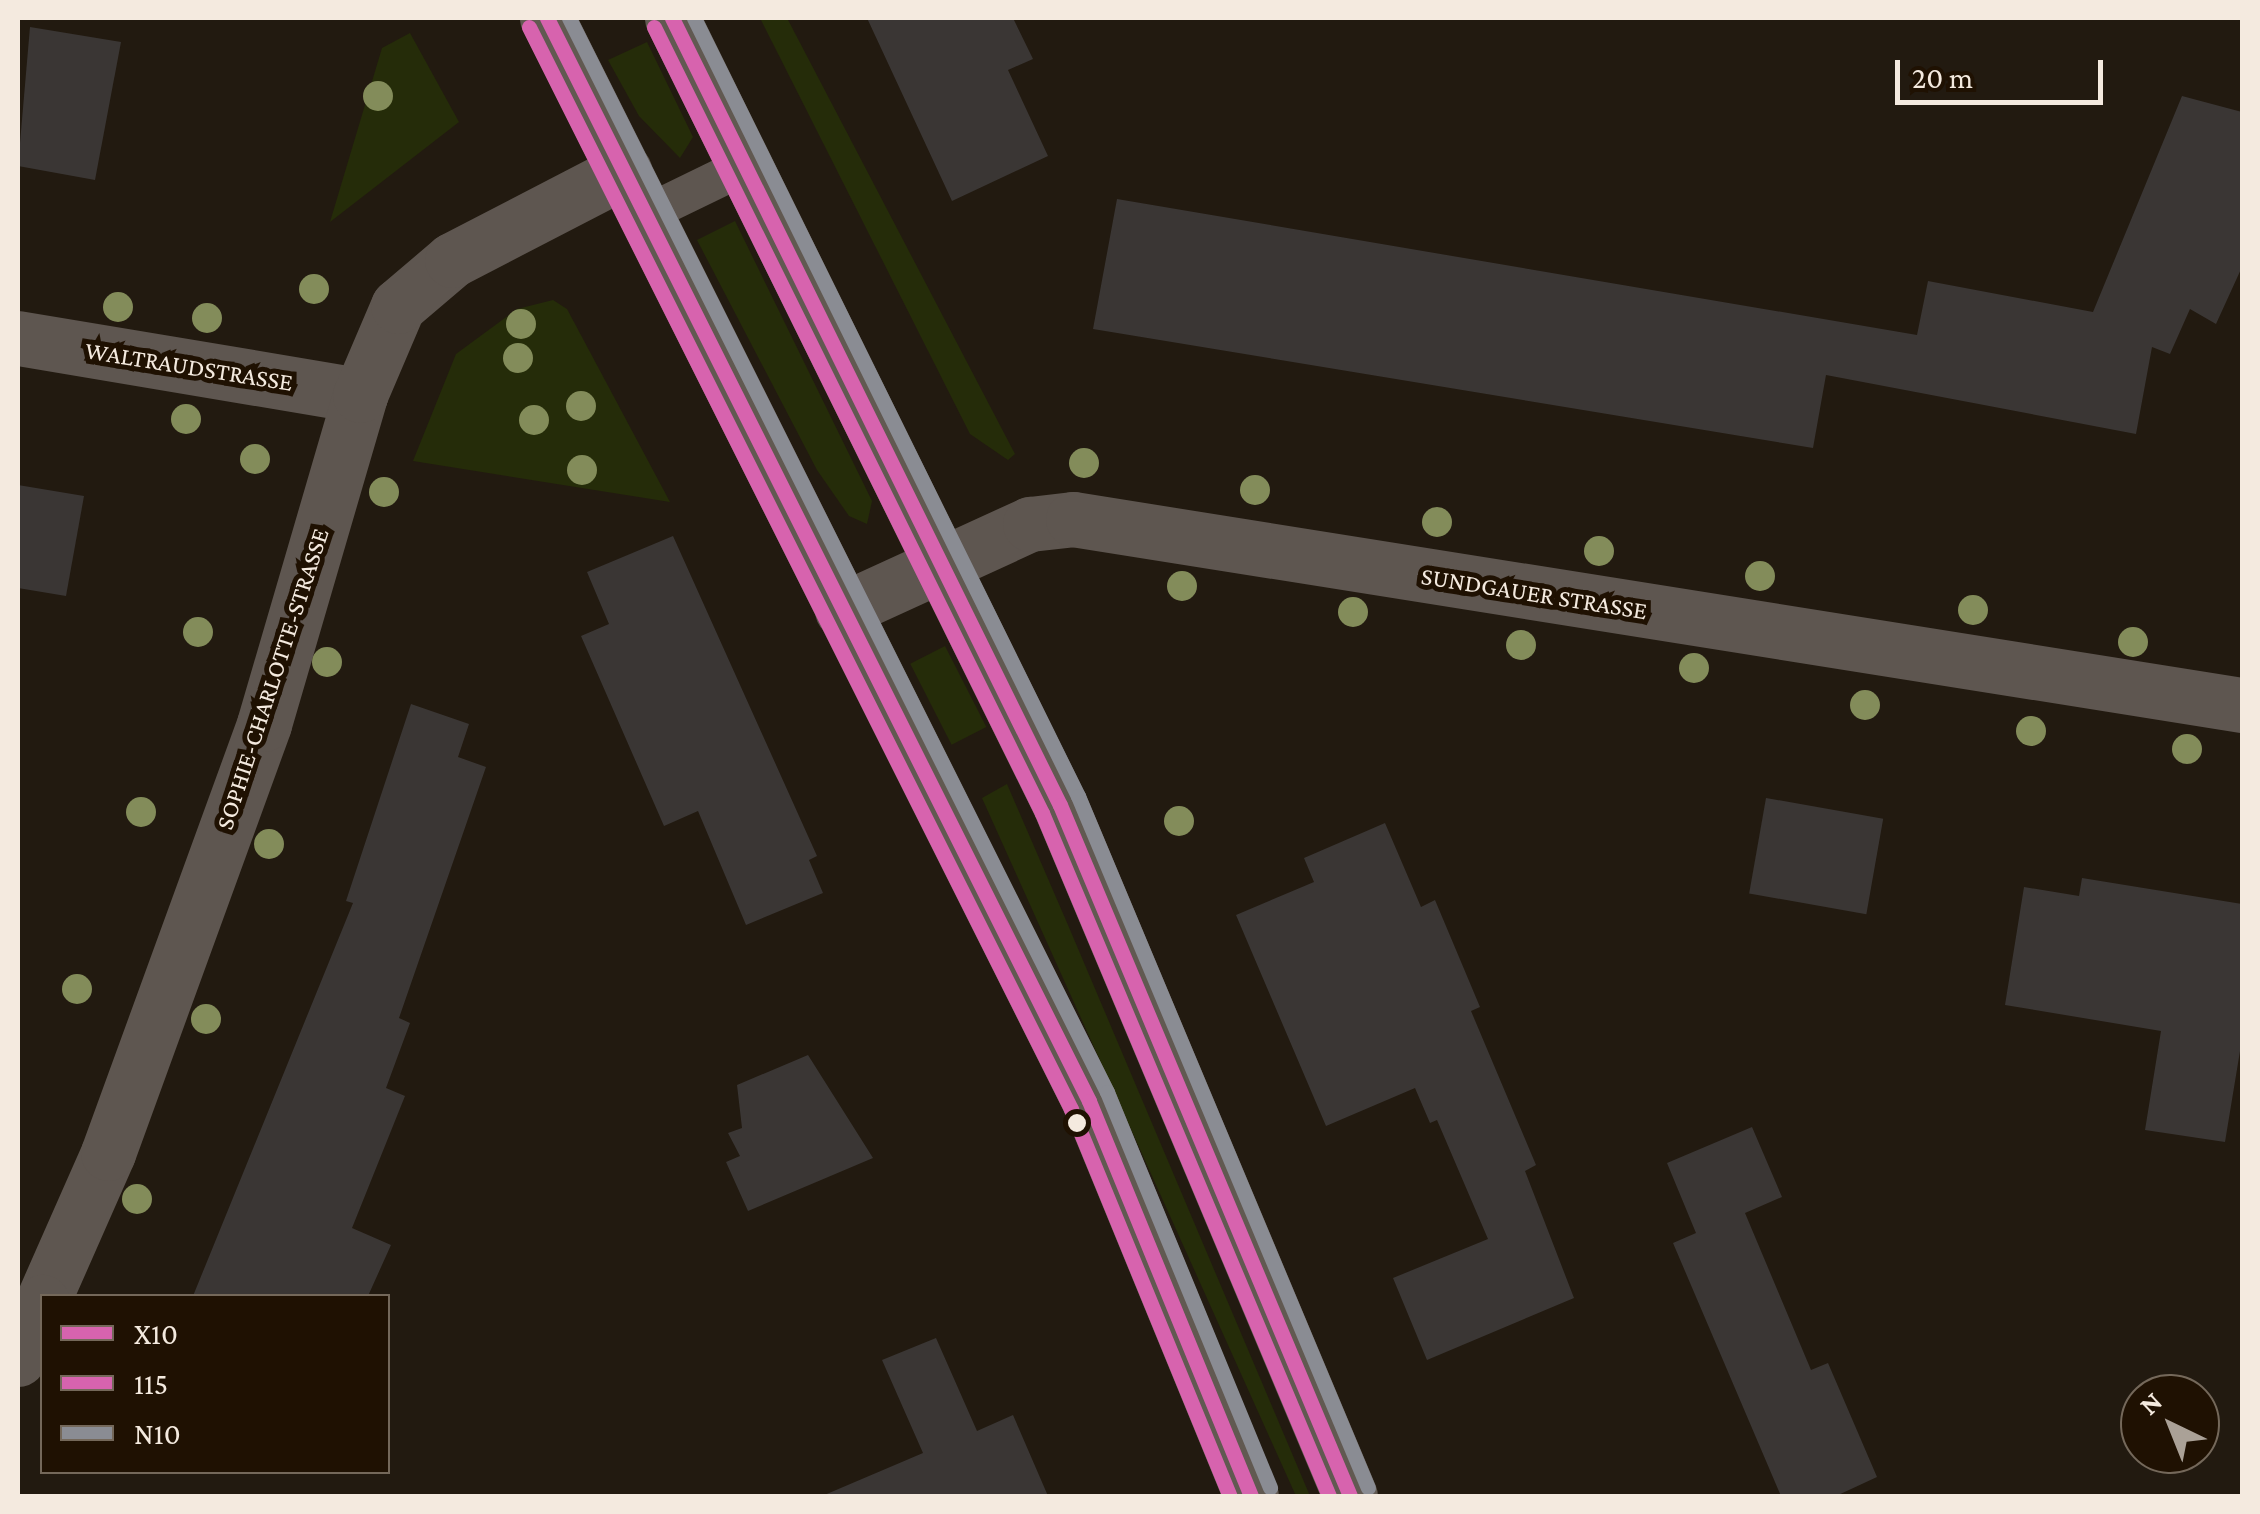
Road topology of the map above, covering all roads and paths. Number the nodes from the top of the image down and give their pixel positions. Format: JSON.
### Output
{"nodes":[{"id":1,"x":547,"y":18,"type":"edge"},
{"id":2,"x":672,"y":18,"type":"edge"},
{"id":3,"x":744,"y":166,"type":"junction"},
{"id":4,"x":635,"y":192,"type":"junction"},
{"id":5,"x":18,"y":338,"type":"edge"},
{"id":6,"x":360,"y":395,"type":"junction"},
{"id":7,"x":944,"y":565,"type":"junction"},
{"id":8,"x":842,"y":610,"type":"junction"},
{"id":9,"x":2242,"y":705,"type":"edge"},
{"id":10,"x":46,"y":1294,"type":"edge"},
{"id":11,"x":40,"y":1308,"type":"edge"},
{"id":12,"x":18,"y":1359,"type":"edge"},
{"id":13,"x":1251,"y":1496,"type":"edge"},
{"id":14,"x":1350,"y":1496,"type":"edge"}],
"edges":[{"from":1,"to":4,"type":"main road"},
{"from":2,"to":3,"type":"main road"},
{"from":3,"to":4,"type":"lane"},
{"from":3,"to":7,"type":"main road"},
{"from":4,"to":6,"type":"street","name":"SOPHIE-CHARLOTTE-STRASSE"},
{"from":4,"to":8,"type":"main road"},
{"from":5,"to":6,"type":"street","name":"WALTRAUDSTRASSE"},
{"from":6,"to":10,"type":"street","name":"SOPHIE-CHARLOTTE-STRASSE"},
{"from":7,"to":8,"type":"street","name":"SUNDGAUER STRASSE"},
{"from":7,"to":9,"type":"street","name":"SUNDGAUER STRASSE"},
{"from":7,"to":14,"type":"main road"},
{"from":8,"to":13,"type":"main road"},
{"from":11,"to":12,"type":"street","name":"SOPHIE-CHARLOTTE-STRASSE"}]}
